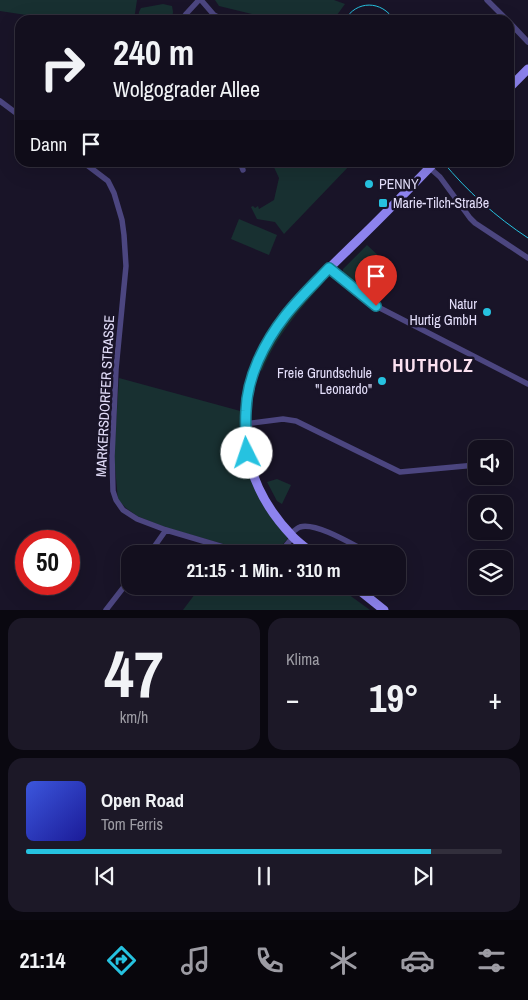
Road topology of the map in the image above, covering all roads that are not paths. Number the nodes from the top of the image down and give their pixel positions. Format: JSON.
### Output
{"nodes":[{"id":1,"x":200,"y":0,"type":"edge"},
{"id":2,"x":487,"y":0,"type":"edge"},
{"id":3,"x":185,"y":15,"type":"edge"},
{"id":4,"x":213,"y":15,"type":"edge"},
{"id":5,"x":502,"y":15,"type":"edge"},
{"id":6,"x":514,"y":27,"type":"edge"},
{"id":7,"x":528,"y":42,"type":"edge"},
{"id":8,"x":528,"y":69,"type":"edge"},
{"id":9,"x":514,"y":83,"type":"edge"},
{"id":10,"x":0,"y":101,"type":"edge"},
{"id":11,"x":15,"y":112,"type":"edge"},
{"id":12,"x":90,"y":167,"type":"edge"},
{"id":13,"x":242,"y":167,"type":"edge"},
{"id":14,"x":426,"y":167,"type":"edge"},
{"id":15,"x":432,"y":167,"type":"edge"},
{"id":16,"x":243,"y":170,"type":"dead end"},
{"id":17,"x":528,"y":258,"type":"edge"},
{"id":18,"x":329,"y":268,"type":"junction"},
{"id":19,"x":528,"y":384,"type":"edge"},
{"id":20,"x":245,"y":424,"type":"junction"},
{"id":21,"x":468,"y":466,"type":"edge"},
{"id":22,"x":166,"y":530,"type":"junction"},
{"id":23,"x":292,"y":536,"type":"junction"},
{"id":24,"x":155,"y":545,"type":"edge"},
{"id":25,"x":217,"y":545,"type":"edge"},
{"id":26,"x":286,"y":545,"type":"edge"},
{"id":27,"x":302,"y":545,"type":"edge"},
{"id":28,"x":354,"y":545,"type":"edge"},
{"id":29,"x":121,"y":590,"type":"edge"},
{"id":30,"x":365,"y":595,"type":"edge"},
{"id":31,"x":106,"y":610,"type":"edge"},
{"id":32,"x":384,"y":610,"type":"edge"}],
"edges":[{"from":1,"to":3,"type":"street"},
{"from":1,"to":4,"type":"street"},
{"from":2,"to":5,"type":"street"},
{"from":6,"to":7,"type":"street"},
{"from":8,"to":9,"type":"main road"},
{"from":10,"to":11,"type":"street"},
{"from":12,"to":22,"type":"street","name":"MARKERSDORFER STRASSE"},
{"from":13,"to":16,"type":"street"},
{"from":14,"to":18,"type":"main road"},
{"from":15,"to":17,"type":"street"},
{"from":18,"to":19,"type":"street"},
{"from":18,"to":20,"type":"main road"},
{"from":20,"to":21,"type":"street"},
{"from":20,"to":23,"type":"main road"},
{"from":22,"to":24,"type":"street"},
{"from":22,"to":25,"type":"street","name":"MARKERSDORFER STRASSE"},
{"from":23,"to":26,"type":"street"},
{"from":23,"to":27,"type":"main road"},
{"from":23,"to":28,"type":"street"},
{"from":29,"to":31,"type":"street"},
{"from":30,"to":32,"type":"main road"}]}
